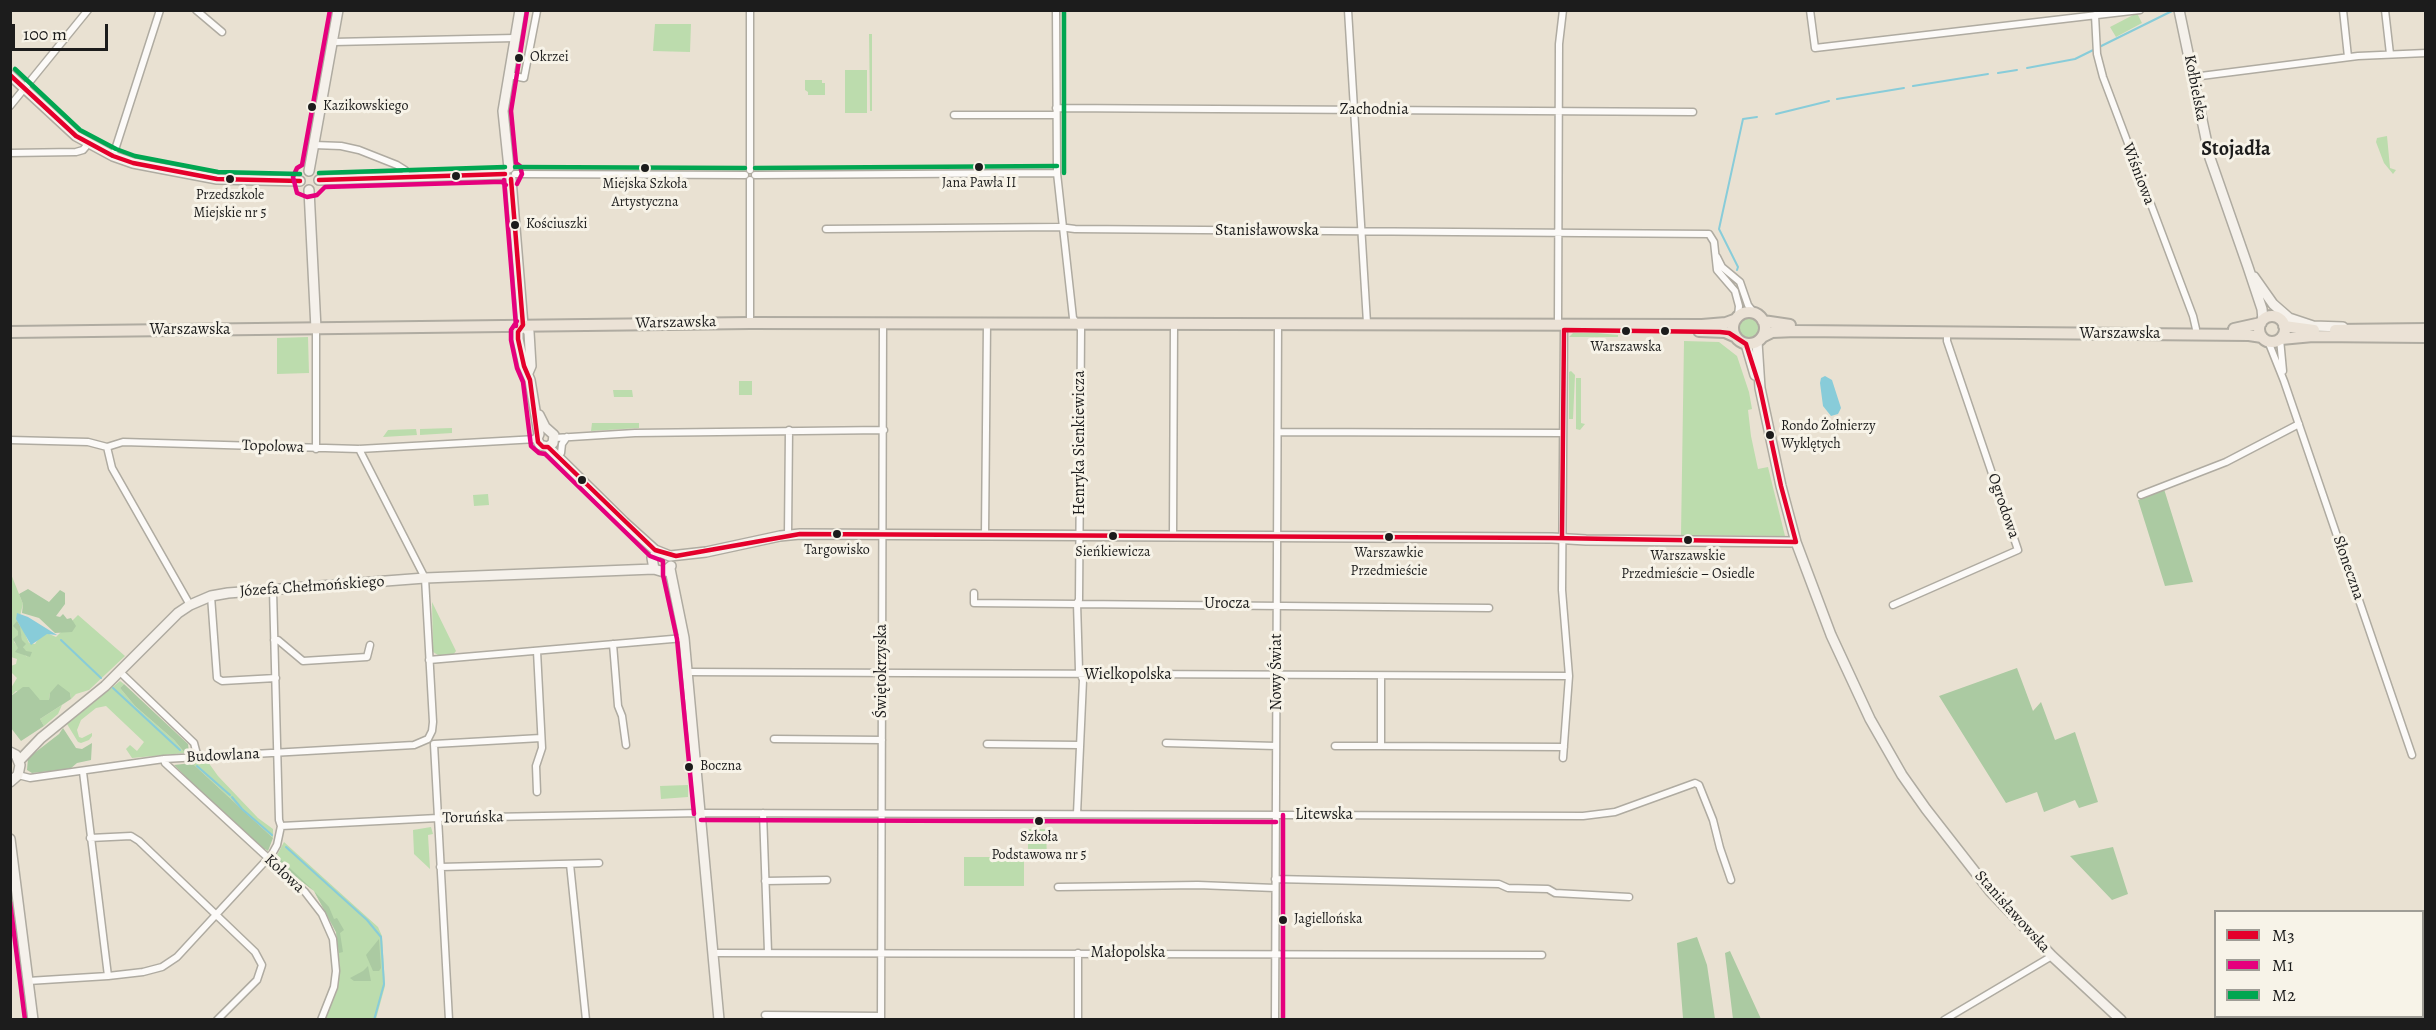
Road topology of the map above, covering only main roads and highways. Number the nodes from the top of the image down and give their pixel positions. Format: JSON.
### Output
{"nodes":[{"id":1,"x":1736,"y":318,"type":"junction"},
{"id":2,"x":1763,"y":321,"type":"junction"},
{"id":3,"x":2262,"y":322,"type":"junction"},
{"id":4,"x":1342,"y":325,"type":"junction"},
{"id":5,"x":2284,"y":326,"type":"junction"},
{"id":6,"x":1564,"y":328,"type":"junction"},
{"id":7,"x":2426,"y":329,"type":"edge"},
{"id":8,"x":10,"y":332,"type":"edge"},
{"id":9,"x":1734,"y":336,"type":"junction"},
{"id":10,"x":2426,"y":337,"type":"edge"},
{"id":11,"x":2265,"y":339,"type":"junction"},
{"id":12,"x":2280,"y":339,"type":"junction"},
{"id":13,"x":1755,"y":341,"type":"junction"}],
"edges":[{"from":1,"to":2,"type":"main road"},
{"from":1,"to":6,"type":"main road","name":"Warszawska"},
{"from":1,"to":9,"type":"main road"},
{"from":2,"to":3,"type":"main road","name":"Warszawska"},
{"from":2,"to":13,"type":"main road"},
{"from":3,"to":5,"type":"main road"},
{"from":3,"to":11,"type":"main road"},
{"from":4,"to":6,"type":"main road","name":"Warszawska"},
{"from":4,"to":6,"type":"main road","name":"Warszawska"},
{"from":4,"to":8,"type":"main road","name":"Warszawska"},
{"from":5,"to":7,"type":"main road"},
{"from":5,"to":12,"type":"main road"},
{"from":6,"to":9,"type":"main road","name":"Warszawska"},
{"from":9,"to":13,"type":"main road"},
{"from":10,"to":12,"type":"main road"},
{"from":11,"to":12,"type":"main road"},
{"from":11,"to":13,"type":"main road","name":"Warszawska"}]}
